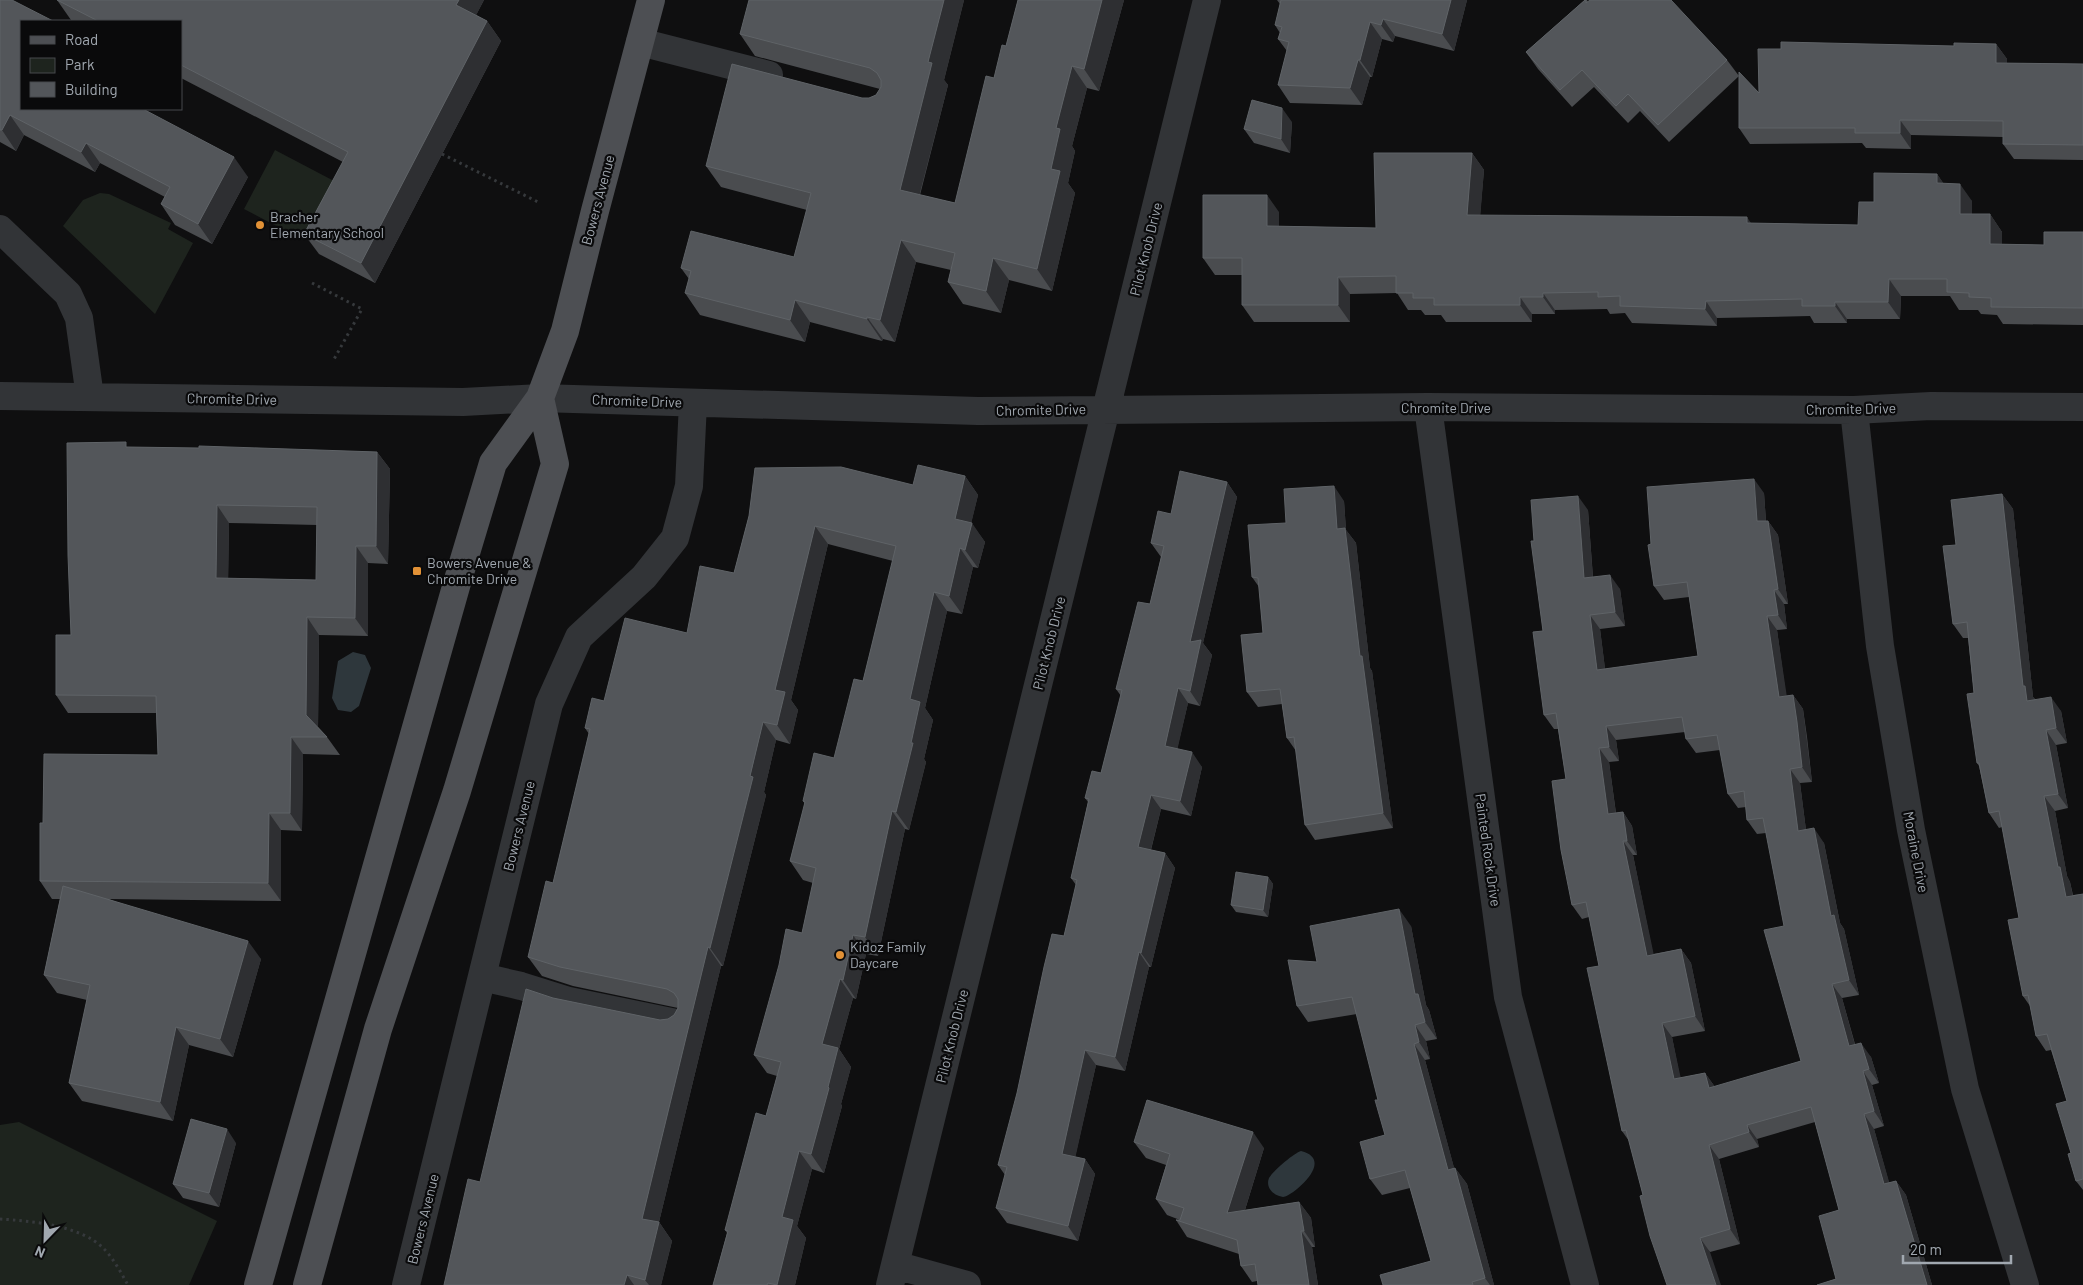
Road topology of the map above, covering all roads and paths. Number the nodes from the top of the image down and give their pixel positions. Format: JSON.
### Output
{"nodes":[{"id":1,"x":651,"y":0,"type":"edge"},
{"id":2,"x":1207,"y":0,"type":"edge"},
{"id":3,"x":640,"y":42,"type":"junction"},
{"id":4,"x":795,"y":82,"type":"edge"},
{"id":5,"x":442,"y":154,"type":"dead end"},
{"id":6,"x":540,"y":203,"type":"dead end"},
{"id":7,"x":0,"y":229,"type":"edge"},
{"id":8,"x":312,"y":283,"type":"dead end"},
{"id":9,"x":333,"y":361,"type":"dead end"},
{"id":10,"x":0,"y":396,"type":"edge"},
{"id":11,"x":90,"y":397,"type":"junction"},
{"id":12,"x":540,"y":398,"type":"junction"},
{"id":13,"x":693,"y":403,"type":"junction"},
{"id":14,"x":1428,"y":407,"type":"junction"},
{"id":15,"x":2083,"y":407,"type":"edge"},
{"id":16,"x":1106,"y":409,"type":"junction"},
{"id":17,"x":1854,"y":410,"type":"junction"},
{"id":18,"x":482,"y":977,"type":"junction"},
{"id":19,"x":676,"y":1023,"type":"edge"},
{"id":20,"x":0,"y":1219,"type":"edge"},
{"id":21,"x":893,"y":1275,"type":"edge"},
{"id":22,"x":128,"y":1285,"type":"edge"},
{"id":23,"x":258,"y":1285,"type":"edge"},
{"id":24,"x":307,"y":1285,"type":"edge"},
{"id":25,"x":406,"y":1285,"type":"edge"},
{"id":26,"x":967,"y":1285,"type":"edge"},
{"id":27,"x":1585,"y":1285,"type":"edge"},
{"id":28,"x":2025,"y":1285,"type":"edge"}],
"edges":[{"from":1,"to":3,"type":"main road","name":"Bowers Avenue"},
{"from":2,"to":16,"type":"street","name":"Pilot Knob Drive"},
{"from":3,"to":4,"type":"street"},
{"from":3,"to":12,"type":"main road","name":"Bowers Avenue"},
{"from":5,"to":6,"type":"path"},
{"from":7,"to":11,"type":"street"},
{"from":8,"to":9,"type":"path"},
{"from":10,"to":11,"type":"street","name":"Chromite Drive"},
{"from":11,"to":12,"type":"street","name":"Chromite Drive"},
{"from":12,"to":13,"type":"street","name":"Chromite Drive"},
{"from":12,"to":23,"type":"main road","name":"Bowers Avenue"},
{"from":12,"to":24,"type":"main road"},
{"from":13,"to":16,"type":"street","name":"Chromite Drive"},
{"from":13,"to":18,"type":"street","name":"Bowers Avenue"},
{"from":14,"to":16,"type":"street","name":"Chromite Drive"},
{"from":14,"to":17,"type":"street","name":"Chromite Drive"},
{"from":14,"to":27,"type":"street","name":"Painted Rock Drive"},
{"from":15,"to":17,"type":"street","name":"Chromite Drive"},
{"from":16,"to":21,"type":"street","name":"Pilot Knob Drive"},
{"from":17,"to":28,"type":"street","name":"Moraine Drive"},
{"from":18,"to":19,"type":"street"},
{"from":18,"to":25,"type":"street","name":"Bowers Avenue"},
{"from":20,"to":22,"type":"path"},
{"from":21,"to":26,"type":"street"}]}
